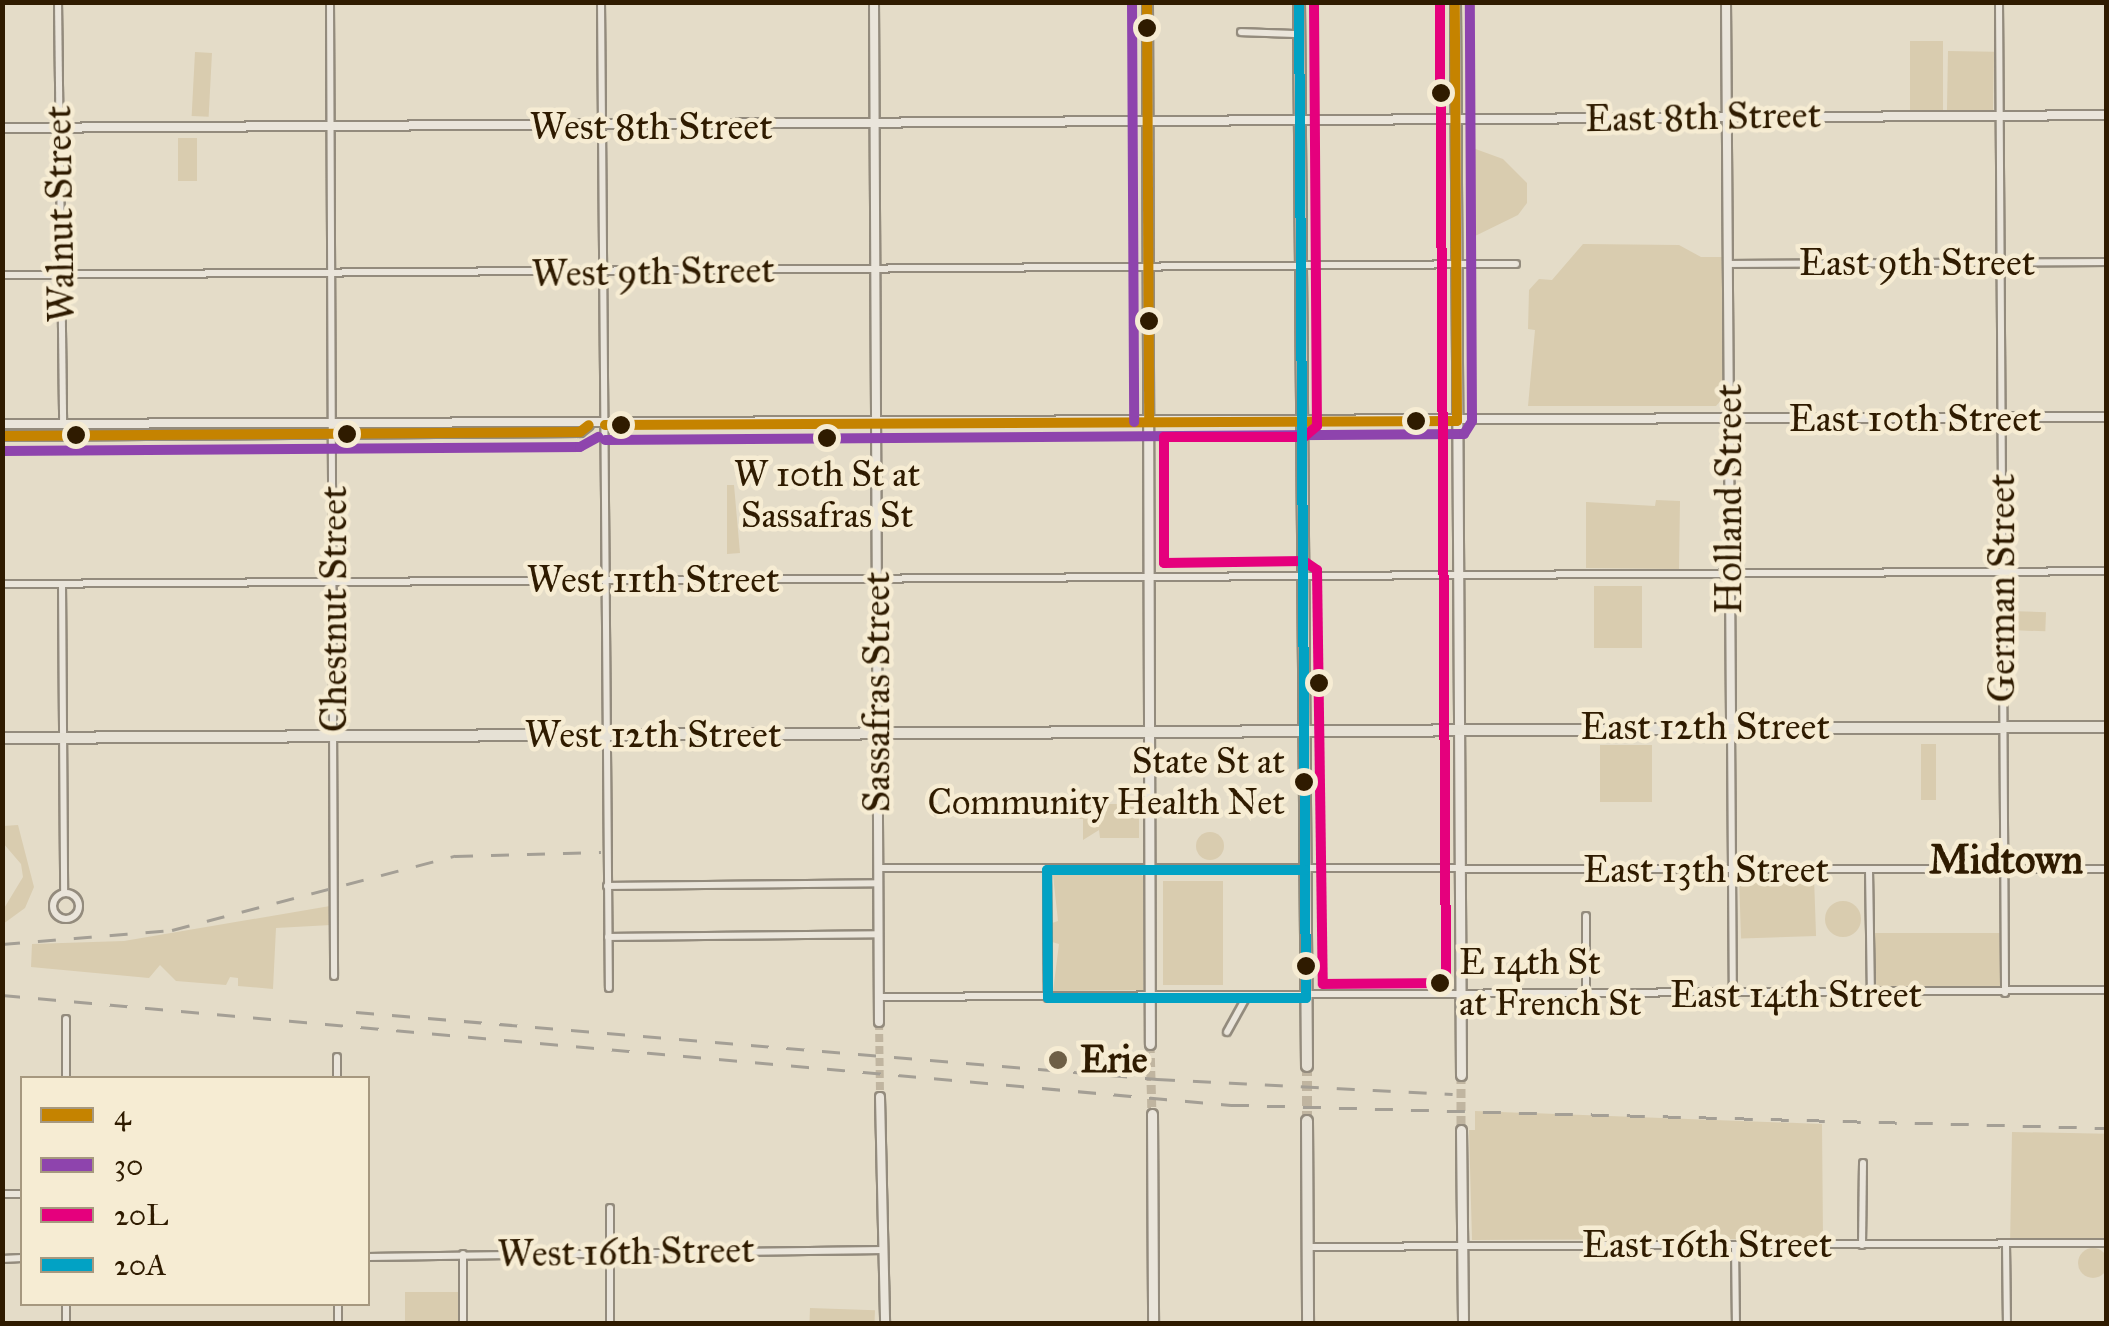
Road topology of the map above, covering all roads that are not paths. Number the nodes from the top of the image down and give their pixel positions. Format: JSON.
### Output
{"nodes":[{"id":1,"x":58,"y":2,"type":"edge"},
{"id":2,"x":330,"y":2,"type":"edge"},
{"id":3,"x":601,"y":2,"type":"edge"},
{"id":4,"x":874,"y":2,"type":"edge"},
{"id":5,"x":1147,"y":2,"type":"edge"},
{"id":6,"x":1299,"y":2,"type":"edge"},
{"id":7,"x":1455,"y":2,"type":"edge"},
{"id":8,"x":1726,"y":2,"type":"edge"},
{"id":9,"x":1998,"y":2,"type":"edge"},
{"id":10,"x":1241,"y":32,"type":"dead end"},
{"id":11,"x":1299,"y":34,"type":"junction"},
{"id":12,"x":2106,"y":115,"type":"edge"},
{"id":13,"x":1726,"y":116,"type":"junction"},
{"id":14,"x":1999,"y":116,"type":"junction"},
{"id":15,"x":1456,"y":119,"type":"junction"},
{"id":16,"x":1147,"y":122,"type":"junction"},
{"id":17,"x":1300,"y":122,"type":"junction"},
{"id":18,"x":874,"y":125,"type":"junction"},
{"id":19,"x":602,"y":127,"type":"junction"},
{"id":20,"x":2,"y":128,"type":"edge"},
{"id":21,"x":59,"y":128,"type":"junction"},
{"id":22,"x":331,"y":128,"type":"junction"},
{"id":23,"x":2000,"y":262,"type":"junction"},
{"id":24,"x":2106,"y":262,"type":"edge"},
{"id":25,"x":1516,"y":264,"type":"dead end"},
{"id":26,"x":1727,"y":264,"type":"junction"},
{"id":27,"x":1456,"y":266,"type":"junction"},
{"id":28,"x":1303,"y":267,"type":"junction"},
{"id":29,"x":1148,"y":268,"type":"junction"},
{"id":30,"x":875,"y":270,"type":"junction"},
{"id":31,"x":602,"y":273,"type":"junction"},
{"id":32,"x":2,"y":274,"type":"edge"},
{"id":33,"x":60,"y":274,"type":"junction"},
{"id":34,"x":332,"y":274,"type":"junction"},
{"id":35,"x":2106,"y":417,"type":"edge"},
{"id":36,"x":2001,"y":418,"type":"junction"},
{"id":37,"x":470,"y":420,"type":"junction"},
{"id":38,"x":1457,"y":420,"type":"junction"},
{"id":39,"x":1729,"y":420,"type":"junction"},
{"id":40,"x":333,"y":421,"type":"junction"},
{"id":41,"x":1149,"y":422,"type":"junction"},
{"id":42,"x":1304,"y":422,"type":"junction"},
{"id":43,"x":2,"y":424,"type":"edge"},
{"id":44,"x":198,"y":424,"type":"junction"},
{"id":45,"x":63,"y":425,"type":"junction"},
{"id":46,"x":589,"y":425,"type":"junction"},
{"id":47,"x":605,"y":425,"type":"junction"},
{"id":48,"x":876,"y":425,"type":"junction"},
{"id":49,"x":470,"y":432,"type":"junction"},
{"id":50,"x":333,"y":434,"type":"junction"},
{"id":51,"x":2,"y":436,"type":"edge"},
{"id":52,"x":63,"y":436,"type":"junction"},
{"id":53,"x":198,"y":436,"type":"junction"},
{"id":54,"x":2002,"y":572,"type":"junction"},
{"id":55,"x":2106,"y":572,"type":"edge"},
{"id":56,"x":1730,"y":574,"type":"junction"},
{"id":57,"x":1303,"y":576,"type":"junction"},
{"id":58,"x":1459,"y":576,"type":"junction"},
{"id":59,"x":876,"y":578,"type":"junction"},
{"id":60,"x":1149,"y":578,"type":"junction"},
{"id":61,"x":604,"y":581,"type":"junction"},
{"id":62,"x":334,"y":582,"type":"junction"},
{"id":63,"x":2,"y":584,"type":"edge"},
{"id":64,"x":62,"y":584,"type":"junction"},
{"id":65,"x":2106,"y":726,"type":"edge"},
{"id":66,"x":1730,"y":727,"type":"junction"},
{"id":67,"x":2003,"y":727,"type":"junction"},
{"id":68,"x":1460,"y":729,"type":"junction"},
{"id":69,"x":1304,"y":730,"type":"junction"},
{"id":70,"x":1148,"y":732,"type":"junction"},
{"id":71,"x":877,"y":734,"type":"junction"},
{"id":72,"x":606,"y":735,"type":"junction"},
{"id":73,"x":335,"y":736,"type":"junction"},
{"id":74,"x":2,"y":738,"type":"edge"},
{"id":75,"x":63,"y":738,"type":"junction"},
{"id":76,"x":878,"y":868,"type":"junction"},
{"id":77,"x":1149,"y":869,"type":"junction"},
{"id":78,"x":2106,"y":869,"type":"edge"},
{"id":79,"x":1047,"y":870,"type":"junction"},
{"id":80,"x":1305,"y":870,"type":"junction"},
{"id":81,"x":1731,"y":870,"type":"junction"},
{"id":82,"x":1869,"y":870,"type":"junction"},
{"id":83,"x":2004,"y":870,"type":"junction"},
{"id":84,"x":1460,"y":871,"type":"junction"},
{"id":85,"x":878,"y":883,"type":"junction"},
{"id":86,"x":608,"y":886,"type":"junction"},
{"id":87,"x":64,"y":893,"type":"junction"},
{"id":88,"x":1586,"y":916,"type":"dead end"},
{"id":89,"x":878,"y":934,"type":"junction"},
{"id":90,"x":608,"y":937,"type":"junction"},
{"id":91,"x":334,"y":976,"type":"dead end"},
{"id":92,"x":608,"y":988,"type":"dead end"},
{"id":93,"x":2106,"y":990,"type":"edge"},
{"id":94,"x":2005,"y":993,"type":"junction"},
{"id":95,"x":1870,"y":995,"type":"junction"},
{"id":96,"x":1150,"y":996,"type":"junction"},
{"id":97,"x":1586,"y":996,"type":"junction"},
{"id":98,"x":1733,"y":996,"type":"junction"},
{"id":99,"x":879,"y":997,"type":"junction"},
{"id":100,"x":1247,"y":997,"type":"junction"},
{"id":101,"x":1048,"y":998,"type":"junction"},
{"id":102,"x":1306,"y":998,"type":"junction"},
{"id":103,"x":1461,"y":998,"type":"junction"},
{"id":104,"x":66,"y":1019,"type":"dead end"},
{"id":105,"x":879,"y":1022,"type":"tunnel mouth"},
{"id":106,"x":1227,"y":1032,"type":"dead end"},
{"id":107,"x":1150,"y":1044,"type":"tunnel mouth"},
{"id":108,"x":337,"y":1056,"type":"dead end"},
{"id":109,"x":1306,"y":1066,"type":"tunnel mouth"},
{"id":110,"x":1461,"y":1075,"type":"tunnel mouth"},
{"id":111,"x":66,"y":1076,"type":"edge"},
{"id":112,"x":337,"y":1076,"type":"edge"},
{"id":113,"x":880,"y":1097,"type":"tunnel mouth"},
{"id":114,"x":1152,"y":1114,"type":"tunnel mouth"},
{"id":115,"x":1307,"y":1121,"type":"tunnel mouth"},
{"id":116,"x":1462,"y":1130,"type":"tunnel mouth"},
{"id":117,"x":1862,"y":1164,"type":"dead end"},
{"id":118,"x":610,"y":1208,"type":"dead end"},
{"id":119,"x":2006,"y":1244,"type":"junction"},
{"id":120,"x":2106,"y":1244,"type":"edge"},
{"id":121,"x":1735,"y":1245,"type":"junction"},
{"id":122,"x":1862,"y":1245,"type":"junction"},
{"id":123,"x":1462,"y":1246,"type":"junction"},
{"id":124,"x":1308,"y":1248,"type":"junction"},
{"id":125,"x":885,"y":1250,"type":"junction"},
{"id":126,"x":609,"y":1251,"type":"junction"},
{"id":127,"x":463,"y":1254,"type":"junction"},
{"id":128,"x":370,"y":1256,"type":"edge"},
{"id":129,"x":463,"y":1324,"type":"edge"},
{"id":130,"x":610,"y":1324,"type":"edge"},
{"id":131,"x":885,"y":1324,"type":"edge"},
{"id":132,"x":1153,"y":1324,"type":"edge"},
{"id":133,"x":1308,"y":1324,"type":"edge"},
{"id":134,"x":1463,"y":1324,"type":"edge"},
{"id":135,"x":1736,"y":1324,"type":"edge"},
{"id":136,"x":2007,"y":1324,"type":"edge"}],
"edges":[{"from":1,"to":21,"type":"street","name":"Walnut Street"},
{"from":2,"to":22,"type":"street","name":"Chestnut Street"},
{"from":3,"to":19,"type":"street"},
{"from":4,"to":18,"type":"street","name":"Sassafras Street"},
{"from":5,"to":16,"type":"main road"},
{"from":6,"to":11,"type":"main road"},
{"from":7,"to":15,"type":"main road"},
{"from":8,"to":13,"type":"street","name":"Holland Street"},
{"from":9,"to":14,"type":"street","name":"German Street"},
{"from":10,"to":11,"type":"street"},
{"from":11,"to":17,"type":"main road"},
{"from":12,"to":14,"type":"street","name":"East 8th Street"},
{"from":13,"to":14,"type":"street","name":"East 8th Street"},
{"from":13,"to":15,"type":"street","name":"East 8th Street"},
{"from":13,"to":26,"type":"street","name":"Holland Street"},
{"from":14,"to":23,"type":"street","name":"German Street"},
{"from":15,"to":17,"type":"street","name":"East 8th Street"},
{"from":15,"to":27,"type":"main road"},
{"from":16,"to":17,"type":"street","name":"West 8th Street"},
{"from":16,"to":18,"type":"street","name":"West 8th Street"},
{"from":16,"to":29,"type":"main road"},
{"from":17,"to":28,"type":"main road"},
{"from":18,"to":19,"type":"street","name":"West 8th Street"},
{"from":18,"to":30,"type":"street","name":"Sassafras Street"},
{"from":19,"to":22,"type":"street","name":"West 8th Street"},
{"from":19,"to":31,"type":"street"},
{"from":20,"to":21,"type":"street","name":"West 8th Street"},
{"from":21,"to":22,"type":"street","name":"West 8th Street"},
{"from":21,"to":33,"type":"street","name":"Walnut Street"},
{"from":22,"to":34,"type":"street","name":"Chestnut Street"},
{"from":23,"to":24,"type":"street","name":"East 9th Street"},
{"from":23,"to":26,"type":"street","name":"East 9th Street"},
{"from":23,"to":36,"type":"street","name":"German Street"},
{"from":25,"to":27,"type":"street"},
{"from":26,"to":39,"type":"street","name":"Holland Street"},
{"from":27,"to":28,"type":"street"},
{"from":27,"to":38,"type":"main road"},
{"from":28,"to":29,"type":"street","name":"West 9th Street"},
{"from":28,"to":42,"type":"main road"},
{"from":29,"to":30,"type":"street","name":"West 9th Street"},
{"from":29,"to":41,"type":"main road"},
{"from":30,"to":31,"type":"street","name":"West 9th Street"},
{"from":30,"to":48,"type":"street","name":"Sassafras Street"},
{"from":31,"to":34,"type":"street","name":"West 9th Street"},
{"from":31,"to":47,"type":"street"},
{"from":32,"to":33,"type":"street","name":"West 9th Street"},
{"from":33,"to":34,"type":"street","name":"West 9th Street"},
{"from":33,"to":45,"type":"street","name":"Walnut Street"},
{"from":34,"to":40,"type":"street","name":"Chestnut Street"},
{"from":35,"to":36,"type":"street","name":"East 10th Street"},
{"from":36,"to":39,"type":"street","name":"East 10th Street"},
{"from":36,"to":54,"type":"street","name":"German Street"},
{"from":37,"to":40,"type":"street"},
{"from":37,"to":46,"type":"street"},
{"from":37,"to":49,"type":"street"},
{"from":38,"to":39,"type":"street","name":"East 10th Street"},
{"from":38,"to":42,"type":"street","name":"East 10th Street"},
{"from":38,"to":58,"type":"main road"},
{"from":39,"to":56,"type":"street","name":"Holland Street"},
{"from":40,"to":44,"type":"street"},
{"from":40,"to":50,"type":"street","name":"Chestnut Street"},
{"from":41,"to":42,"type":"street","name":"East 10th Street"},
{"from":41,"to":48,"type":"street","name":"East 10th Street"},
{"from":41,"to":60,"type":"main road"},
{"from":42,"to":57,"type":"main road"},
{"from":43,"to":45,"type":"street"},
{"from":44,"to":45,"type":"street"},
{"from":44,"to":53,"type":"street"},
{"from":45,"to":52,"type":"street"},
{"from":46,"to":47,"type":"street","name":"East 10th Street"},
{"from":46,"to":49,"type":"street"},
{"from":47,"to":48,"type":"street","name":"East 10th Street"},
{"from":47,"to":61,"type":"street"},
{"from":48,"to":59,"type":"street","name":"Sassafras Street"},
{"from":49,"to":50,"type":"street"},
{"from":50,"to":53,"type":"street"},
{"from":50,"to":62,"type":"street","name":"Chestnut Street"},
{"from":51,"to":52,"type":"street"},
{"from":52,"to":53,"type":"street"},
{"from":54,"to":55,"type":"street","name":"West 11th Street"},
{"from":54,"to":56,"type":"street","name":"West 11th Street"},
{"from":54,"to":67,"type":"street","name":"German Street"},
{"from":56,"to":58,"type":"street","name":"West 11th Street"},
{"from":56,"to":66,"type":"street","name":"Holland Street"},
{"from":57,"to":58,"type":"street","name":"West 11th Street"},
{"from":57,"to":60,"type":"street","name":"West 11th Street"},
{"from":57,"to":69,"type":"main road"},
{"from":58,"to":68,"type":"main road"},
{"from":59,"to":60,"type":"street","name":"West 11th Street"},
{"from":59,"to":61,"type":"street","name":"West 11th Street"},
{"from":59,"to":71,"type":"street","name":"Sassafras Street"},
{"from":60,"to":70,"type":"main road"},
{"from":61,"to":62,"type":"street","name":"West 11th Street"},
{"from":61,"to":72,"type":"street"},
{"from":62,"to":64,"type":"street","name":"West 11th Street"},
{"from":62,"to":73,"type":"street","name":"Chestnut Street"},
{"from":63,"to":64,"type":"street","name":"West 11th Street"},
{"from":64,"to":75,"type":"street"},
{"from":65,"to":67,"type":"main road","name":"East 12th Street"},
{"from":66,"to":67,"type":"main road","name":"East 12th Street"},
{"from":66,"to":68,"type":"main road","name":"East 12th Street"},
{"from":66,"to":81,"type":"street","name":"Holland Street"},
{"from":67,"to":83,"type":"street","name":"German Street"},
{"from":68,"to":69,"type":"main road","name":"East 12th Street"},
{"from":68,"to":84,"type":"main road"},
{"from":69,"to":70,"type":"main road","name":"West 12th Street"},
{"from":69,"to":80,"type":"main road"},
{"from":70,"to":71,"type":"main road","name":"West 12th Street"},
{"from":70,"to":77,"type":"main road"},
{"from":71,"to":72,"type":"main road","name":"West 12th Street"},
{"from":71,"to":76,"type":"street","name":"Sassafras Street"},
{"from":72,"to":73,"type":"main road","name":"West 12th Street"},
{"from":72,"to":86,"type":"street"},
{"from":73,"to":75,"type":"main road","name":"West 12th Street"},
{"from":73,"to":91,"type":"street","name":"Chestnut Street"},
{"from":74,"to":75,"type":"main road","name":"West 12th Street"},
{"from":75,"to":87,"type":"street"},
{"from":76,"to":79,"type":"street","name":"East 13th Street"},
{"from":76,"to":85,"type":"street","name":"Sassafras Street"},
{"from":77,"to":79,"type":"street","name":"East 13th Street"},
{"from":77,"to":80,"type":"street","name":"East 13th Street"},
{"from":77,"to":96,"type":"main road"},
{"from":78,"to":83,"type":"street","name":"East 13th Street"},
{"from":79,"to":101,"type":"street"},
{"from":80,"to":84,"type":"street","name":"East 13th Street"},
{"from":80,"to":102,"type":"main road"},
{"from":81,"to":82,"type":"street","name":"East 13th Street"},
{"from":81,"to":84,"type":"street","name":"East 13th Street"},
{"from":81,"to":98,"type":"street","name":"Holland Street"},
{"from":82,"to":83,"type":"street","name":"East 13th Street"},
{"from":82,"to":95,"type":"street"},
{"from":83,"to":94,"type":"street","name":"German Street"},
{"from":84,"to":103,"type":"main road"},
{"from":85,"to":86,"type":"street"},
{"from":85,"to":89,"type":"street","name":"Sassafras Street"},
{"from":86,"to":90,"type":"street"},
{"from":87,"to":87,"type":"street"},
{"from":88,"to":97,"type":"street"},
{"from":89,"to":90,"type":"street"},
{"from":89,"to":99,"type":"street","name":"Sassafras Street"},
{"from":90,"to":92,"type":"street"},
{"from":93,"to":94,"type":"street","name":"East 14th Street"},
{"from":94,"to":95,"type":"street","name":"East 14th Street"},
{"from":95,"to":98,"type":"street","name":"East 14th Street"},
{"from":96,"to":100,"type":"street","name":"East 14th Street"},
{"from":96,"to":101,"type":"street","name":"East 14th Street"},
{"from":96,"to":107,"type":"main road"},
{"from":97,"to":98,"type":"street","name":"East 14th Street"},
{"from":97,"to":103,"type":"street","name":"East 14th Street"},
{"from":99,"to":101,"type":"street","name":"East 14th Street"},
{"from":99,"to":105,"type":"street","name":"Sassafras Street"},
{"from":100,"to":102,"type":"street","name":"East 14th Street"},
{"from":100,"to":106,"type":"street"},
{"from":102,"to":103,"type":"street","name":"East 14th Street"},
{"from":102,"to":109,"type":"main road"},
{"from":103,"to":110,"type":"main road"},
{"from":104,"to":111,"type":"street"},
{"from":108,"to":112,"type":"street"},
{"from":113,"to":125,"type":"street"},
{"from":114,"to":132,"type":"main road"},
{"from":115,"to":124,"type":"main road"},
{"from":116,"to":123,"type":"main road"},
{"from":117,"to":122,"type":"street"},
{"from":118,"to":126,"type":"street"},
{"from":119,"to":120,"type":"street","name":"East 16th Street"},
{"from":119,"to":122,"type":"street","name":"East 16th Street"},
{"from":119,"to":136,"type":"street"},
{"from":121,"to":122,"type":"street","name":"East 16th Street"},
{"from":121,"to":123,"type":"street","name":"East 16th Street"},
{"from":121,"to":135,"type":"street"},
{"from":123,"to":124,"type":"street","name":"East 16th Street"},
{"from":123,"to":134,"type":"main road"},
{"from":124,"to":133,"type":"main road"},
{"from":125,"to":126,"type":"street","name":"West 16th Street"},
{"from":125,"to":131,"type":"street"},
{"from":126,"to":127,"type":"street","name":"West 16th Street"},
{"from":126,"to":130,"type":"street"},
{"from":127,"to":128,"type":"street","name":"West 16th Street"},
{"from":127,"to":129,"type":"street"}]}
